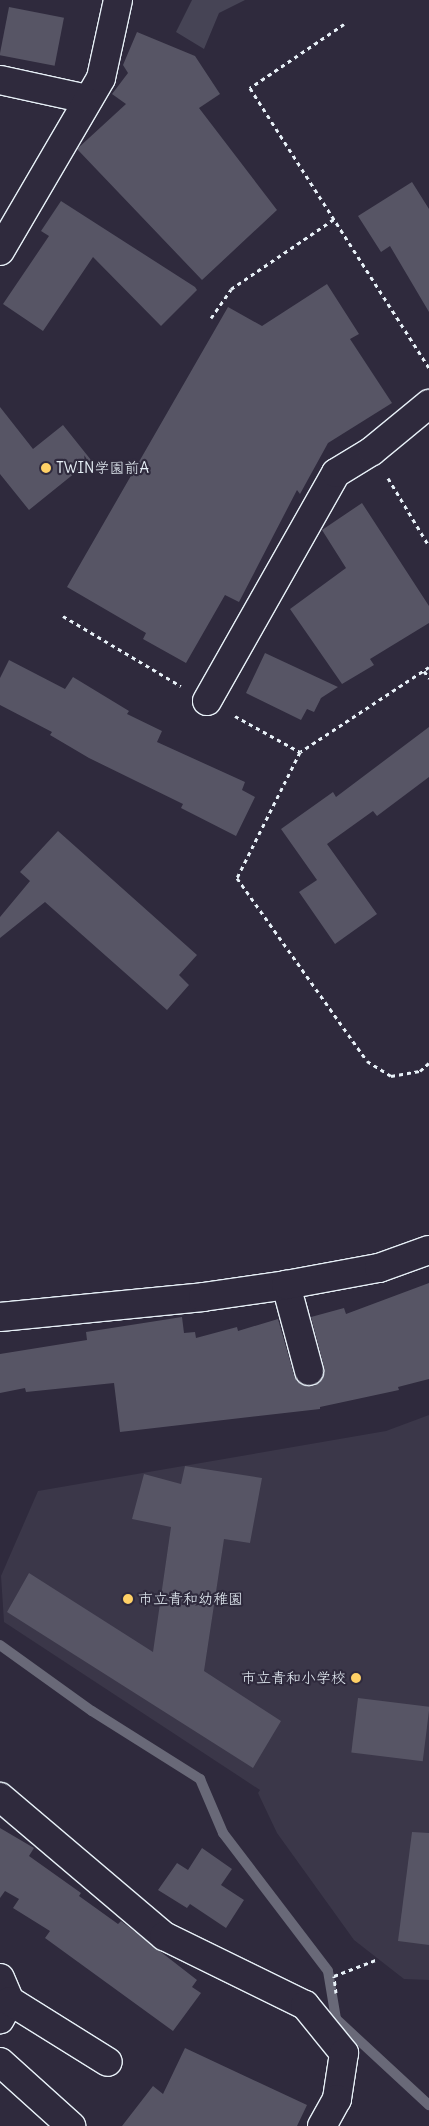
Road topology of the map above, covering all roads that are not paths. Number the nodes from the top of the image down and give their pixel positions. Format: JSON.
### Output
{"nodes":[{"id":1,"x":118,"y":0,"type":"edge"},
{"id":2,"x":0,"y":80,"type":"edge"},
{"id":3,"x":87,"y":100,"type":"junction"},
{"id":4,"x":0,"y":252,"type":"edge"},
{"id":5,"x":429,"y":404,"type":"edge"},
{"id":6,"x":207,"y":701,"type":"dead end"},
{"id":7,"x":429,"y":1250,"type":"edge"},
{"id":8,"x":286,"y":1285,"type":"junction"},
{"id":9,"x":0,"y":1317,"type":"edge"},
{"id":10,"x":309,"y":1371,"type":"dead end"},
{"id":11,"x":0,"y":1797,"type":"edge"},
{"id":12,"x":3,"y":1999,"type":"edge"},
{"id":13,"x":0,"y":2062,"type":"edge"},
{"id":14,"x":108,"y":2062,"type":"dead end"},
{"id":15,"x":60,"y":2120,"type":"edge"},
{"id":16,"x":322,"y":2126,"type":"edge"}],
"edges":[{"from":1,"to":3,"type":"street"},
{"from":2,"to":3,"type":"street"},
{"from":3,"to":4,"type":"street"},
{"from":5,"to":6,"type":"street"},
{"from":7,"to":8,"type":"street"},
{"from":8,"to":9,"type":"street"},
{"from":8,"to":10,"type":"street"},
{"from":11,"to":16,"type":"street"},
{"from":12,"to":14,"type":"street"},
{"from":13,"to":15,"type":"street"}]}
